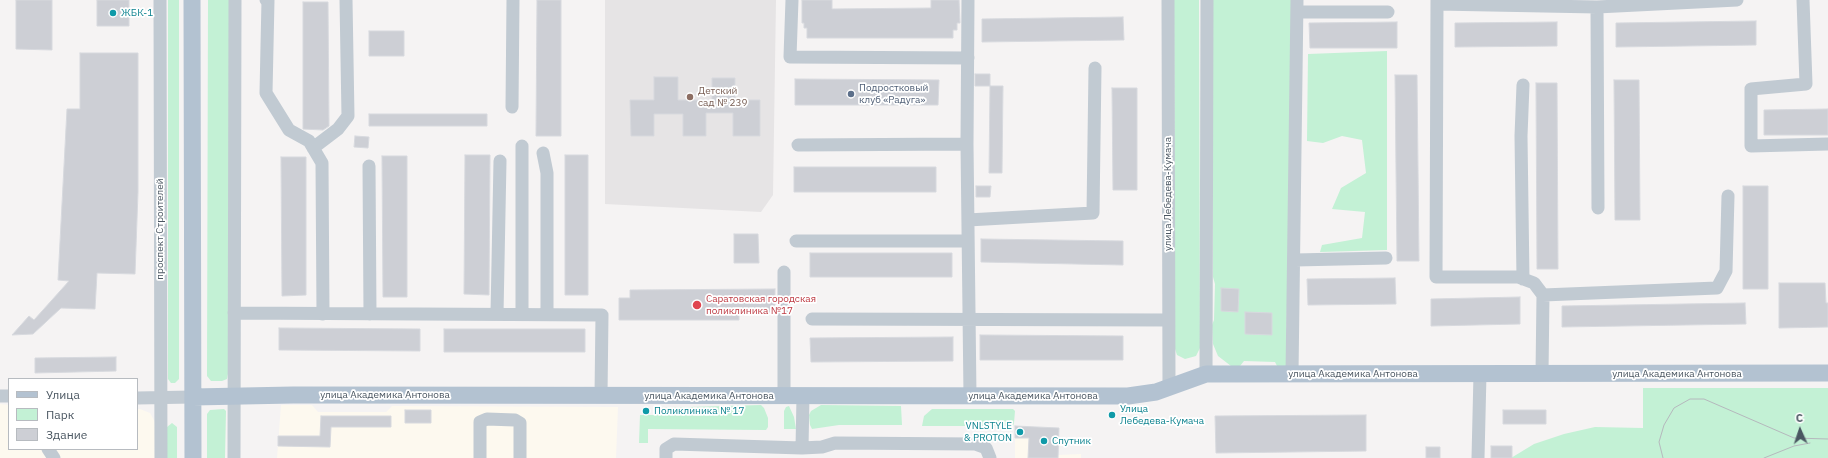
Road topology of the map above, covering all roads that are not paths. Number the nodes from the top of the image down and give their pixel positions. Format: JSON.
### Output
{"nodes":[{"id":1,"x":160,"y":0,"type":"edge"},
{"id":2,"x":192,"y":0,"type":"edge"},
{"id":3,"x":235,"y":0,"type":"edge"},
{"id":4,"x":266,"y":0,"type":"edge"},
{"id":5,"x":346,"y":0,"type":"edge"},
{"id":6,"x":513,"y":0,"type":"edge"},
{"id":7,"x":792,"y":0,"type":"edge"},
{"id":8,"x":968,"y":0,"type":"edge"},
{"id":9,"x":1168,"y":0,"type":"edge"},
{"id":10,"x":1207,"y":0,"type":"edge"},
{"id":11,"x":1738,"y":0,"type":"edge"},
{"id":12,"x":1803,"y":0,"type":"edge"},
{"id":13,"x":1437,"y":2,"type":"edge"},
{"id":14,"x":1297,"y":6,"type":"edge"},
{"id":15,"x":1597,"y":7,"type":"junction"},
{"id":16,"x":1388,"y":12,"type":"dead end"},
{"id":17,"x":968,"y":58,"type":"junction"},
{"id":18,"x":1095,"y":68,"type":"dead end"},
{"id":19,"x":1523,"y":85,"type":"dead end"},
{"id":20,"x":512,"y":107,"type":"dead end"},
{"id":21,"x":968,"y":144,"type":"junction"},
{"id":22,"x":1828,"y":144,"type":"edge"},
{"id":23,"x":798,"y":145,"type":"dead end"},
{"id":24,"x":522,"y":146,"type":"dead end"},
{"id":25,"x":313,"y":148,"type":"junction"},
{"id":26,"x":543,"y":153,"type":"dead end"},
{"id":27,"x":500,"y":161,"type":"dead end"},
{"id":28,"x":369,"y":166,"type":"dead end"},
{"id":29,"x":1728,"y":196,"type":"dead end"},
{"id":30,"x":1598,"y":208,"type":"dead end"},
{"id":31,"x":968,"y":220,"type":"junction"},
{"id":32,"x":796,"y":241,"type":"dead end"},
{"id":33,"x":968,"y":241,"type":"junction"},
{"id":34,"x":1386,"y":258,"type":"dead end"},
{"id":35,"x":1295,"y":260,"type":"junction"},
{"id":36,"x":784,"y":272,"type":"dead end"},
{"id":37,"x":1523,"y":279,"type":"junction"},
{"id":38,"x":1543,"y":295,"type":"junction"},
{"id":39,"x":234,"y":313,"type":"junction"},
{"id":40,"x":323,"y":314,"type":"junction"},
{"id":41,"x":370,"y":314,"type":"junction"},
{"id":42,"x":497,"y":314,"type":"junction"},
{"id":43,"x":522,"y":314,"type":"junction"},
{"id":44,"x":547,"y":314,"type":"junction"},
{"id":45,"x":812,"y":319,"type":"dead end"},
{"id":46,"x":970,"y":319,"type":"junction"},
{"id":47,"x":1168,"y":320,"type":"junction"},
{"id":48,"x":1828,"y":373,"type":"edge"},
{"id":49,"x":1206,"y":374,"type":"junction"},
{"id":50,"x":1292,"y":374,"type":"junction"},
{"id":51,"x":1480,"y":374,"type":"junction"},
{"id":52,"x":1542,"y":374,"type":"junction"},
{"id":53,"x":1168,"y":387,"type":"junction"},
{"id":54,"x":601,"y":395,"type":"junction"},
{"id":55,"x":784,"y":396,"type":"junction"},
{"id":56,"x":803,"y":396,"type":"junction"},
{"id":57,"x":970,"y":396,"type":"junction"},
{"id":58,"x":193,"y":397,"type":"junction"},
{"id":59,"x":234,"y":397,"type":"junction"},
{"id":60,"x":138,"y":398,"type":"edge"},
{"id":61,"x":161,"y":398,"type":"junction"},
{"id":62,"x":802,"y":448,"type":"junction"},
{"id":63,"x":161,"y":458,"type":"edge"},
{"id":64,"x":193,"y":458,"type":"edge"},
{"id":65,"x":234,"y":458,"type":"edge"},
{"id":66,"x":480,"y":458,"type":"edge"},
{"id":67,"x":520,"y":458,"type":"edge"},
{"id":68,"x":666,"y":458,"type":"edge"},
{"id":69,"x":990,"y":458,"type":"edge"},
{"id":70,"x":1478,"y":458,"type":"edge"}],
"edges":[{"from":1,"to":61,"type":"street","name":"проспект Строителей"},
{"from":2,"to":58,"type":"main road"},
{"from":3,"to":39,"type":"street"},
{"from":4,"to":25,"type":"street"},
{"from":5,"to":25,"type":"street"},
{"from":6,"to":20,"type":"street"},
{"from":7,"to":17,"type":"street"},
{"from":8,"to":17,"type":"street"},
{"from":9,"to":47,"type":"street","name":"улица Лебедева-Кумача"},
{"from":10,"to":49,"type":"street"},
{"from":11,"to":15,"type":"street"},
{"from":12,"to":22,"type":"street"},
{"from":13,"to":15,"type":"street"},
{"from":13,"to":37,"type":"street"},
{"from":14,"to":16,"type":"street"},
{"from":14,"to":35,"type":"street"},
{"from":15,"to":30,"type":"street"},
{"from":17,"to":21,"type":"street"},
{"from":18,"to":31,"type":"street"},
{"from":19,"to":37,"type":"street"},
{"from":21,"to":23,"type":"street"},
{"from":21,"to":31,"type":"street"},
{"from":24,"to":43,"type":"street"},
{"from":25,"to":40,"type":"street"},
{"from":26,"to":44,"type":"street"},
{"from":27,"to":42,"type":"street"},
{"from":28,"to":41,"type":"street"},
{"from":29,"to":38,"type":"street"},
{"from":31,"to":33,"type":"street"},
{"from":32,"to":33,"type":"street"},
{"from":33,"to":46,"type":"street"},
{"from":34,"to":35,"type":"street"},
{"from":35,"to":50,"type":"street"},
{"from":36,"to":55,"type":"street"},
{"from":37,"to":38,"type":"street"},
{"from":38,"to":52,"type":"street"},
{"from":39,"to":40,"type":"street"},
{"from":39,"to":59,"type":"street"},
{"from":40,"to":41,"type":"street"},
{"from":41,"to":42,"type":"street"},
{"from":42,"to":43,"type":"street"},
{"from":43,"to":44,"type":"street"},
{"from":44,"to":54,"type":"street"},
{"from":45,"to":46,"type":"street"},
{"from":46,"to":47,"type":"street"},
{"from":46,"to":57,"type":"street"},
{"from":47,"to":53,"type":"street","name":"улица Лебедева-Кумача"},
{"from":48,"to":52,"type":"main road","name":"улица Академика Антонова"},
{"from":49,"to":50,"type":"main road","name":"улица Академика Антонова"},
{"from":49,"to":53,"type":"main road","name":"улица Академика Антонова"},
{"from":50,"to":51,"type":"main road","name":"улица Академика Антонова"},
{"from":51,"to":52,"type":"main road","name":"улица Академика Антонова"},
{"from":51,"to":70,"type":"street"},
{"from":53,"to":57,"type":"main road","name":"улица Академика Антонова"},
{"from":54,"to":55,"type":"main road","name":"улица Академика Антонова"},
{"from":54,"to":59,"type":"main road","name":"улица Академика Антонова"},
{"from":55,"to":56,"type":"main road","name":"улица Академика Антонова"},
{"from":56,"to":57,"type":"main road","name":"улица Академика Антонова"},
{"from":56,"to":62,"type":"street"},
{"from":58,"to":59,"type":"main road","name":"улица Академика Антонова"},
{"from":58,"to":61,"type":"street"},
{"from":58,"to":64,"type":"main road"},
{"from":59,"to":65,"type":"street"},
{"from":60,"to":61,"type":"street"},
{"from":61,"to":63,"type":"street","name":"проспект Строителей"},
{"from":62,"to":68,"type":"street"},
{"from":62,"to":69,"type":"street"},
{"from":66,"to":67,"type":"street"}]}
